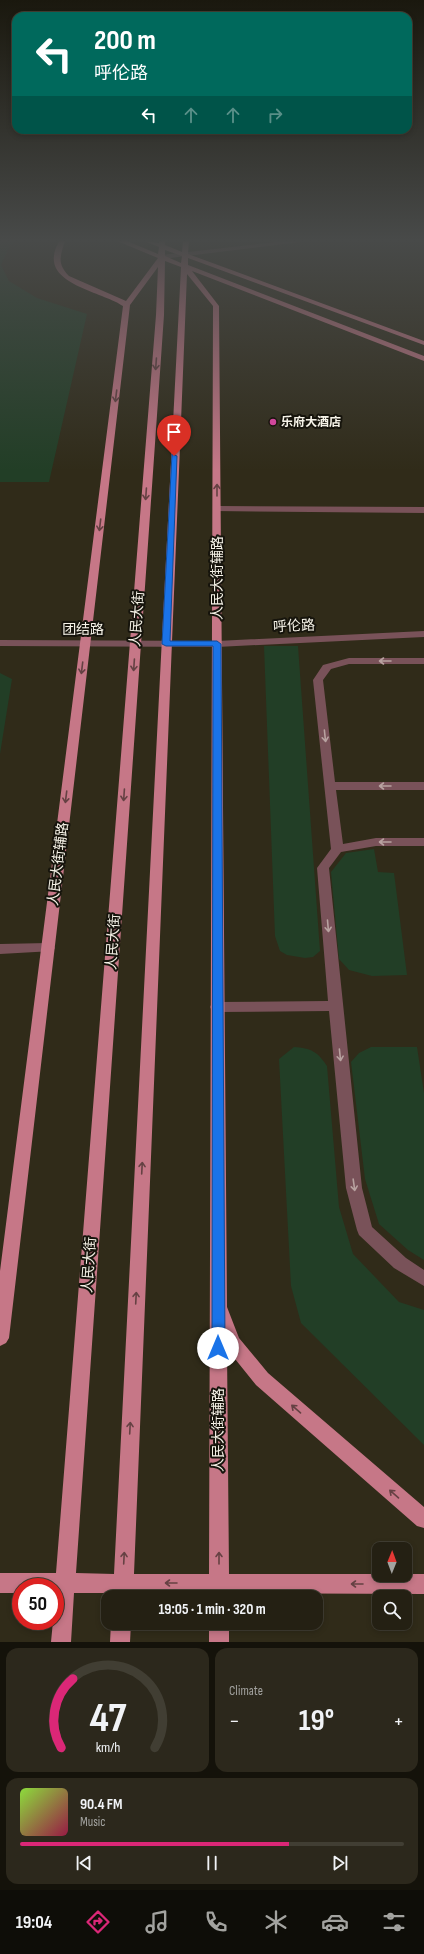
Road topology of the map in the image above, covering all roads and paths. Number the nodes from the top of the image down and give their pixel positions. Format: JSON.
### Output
{"nodes":[{"id":1,"x":125,"y":318,"type":"edge"},
{"id":2,"x":160,"y":318,"type":"edge"},
{"id":3,"x":180,"y":318,"type":"edge"},
{"id":4,"x":216,"y":318,"type":"edge"},
{"id":5,"x":323,"y":318,"type":"edge"},
{"id":6,"x":350,"y":318,"type":"edge"},
{"id":7,"x":424,"y":343,"type":"edge"},
{"id":8,"x":424,"y":359,"type":"edge"},
{"id":9,"x":217,"y":509,"type":"junction"},
{"id":10,"x":424,"y":510,"type":"edge"},
{"id":11,"x":424,"y":634,"type":"edge"},
{"id":12,"x":0,"y":643,"type":"edge"},
{"id":13,"x":85,"y":643,"type":"junction"},
{"id":14,"x":135,"y":644,"type":"junction"},
{"id":15,"x":166,"y":644,"type":"junction"},
{"id":16,"x":217,"y":644,"type":"junction"},
{"id":17,"x":424,"y":661,"type":"edge"},
{"id":18,"x":330,"y":786,"type":"junction"},
{"id":19,"x":424,"y":786,"type":"edge"},
{"id":20,"x":424,"y":842,"type":"edge"},
{"id":21,"x":337,"y":849,"type":"junction"},
{"id":22,"x":48,"y":948,"type":"junction"},
{"id":23,"x":0,"y":949,"type":"edge"},
{"id":24,"x":335,"y":1006,"type":"junction"},
{"id":25,"x":218,"y":1007,"type":"junction"},
{"id":26,"x":424,"y":1279,"type":"edge"},
{"id":27,"x":218,"y":1301,"type":"junction"},
{"id":28,"x":2,"y":1307,"type":"edge"},
{"id":29,"x":0,"y":1338,"type":"edge"},
{"id":30,"x":424,"y":1519,"type":"edge"},
{"id":31,"x":0,"y":1583,"type":"edge"},
{"id":32,"x":65,"y":1583,"type":"junction"},
{"id":33,"x":424,"y":1584,"type":"edge"},
{"id":34,"x":123,"y":1590,"type":"edge"},
{"id":35,"x":219,"y":1590,"type":"edge"},
{"id":36,"x":121,"y":1630,"type":"edge"},
{"id":37,"x":219,"y":1630,"type":"edge"},
{"id":38,"x":61,"y":1642,"type":"edge"},
{"id":39,"x":120,"y":1642,"type":"edge"},
{"id":40,"x":219,"y":1642,"type":"edge"}],
"edges":[{"from":1,"to":13,"type":"main road","name":"人民大街辅路","one_way":true},
{"from":2,"to":14,"type":"main road","name":"人民大街","one_way":true},
{"from":3,"to":15,"type":"main road","name":"人民大街"},
{"from":9,"to":4,"type":"main road","name":"人民大街辅路","one_way":true},
{"from":5,"to":8,"type":"main road"},
{"from":6,"to":7,"type":"main road"},
{"from":9,"to":10,"type":"street"},
{"from":9,"to":16,"type":"main road","name":"人民大街辅路"},
{"from":11,"to":16,"type":"street","name":"呼伦路"},
{"from":12,"to":13,"type":"street","name":"团结路"},
{"from":13,"to":14,"type":"street","name":"团结路"},
{"from":13,"to":22,"type":"main road","name":"人民大街辅路","one_way":true},
{"from":14,"to":15,"type":"street","name":"团结路"},
{"from":14,"to":32,"type":"main road","name":"人民大街","one_way":true},
{"from":15,"to":16,"type":"street","name":"呼伦路"},
{"from":34,"to":15,"type":"main road","name":"人民大街","one_way":true},
{"from":16,"to":25,"type":"main road","name":"人民大街辅路"},
{"from":17,"to":18,"type":"street","one_way":true},
{"from":19,"to":18,"type":"street","one_way":true},
{"from":18,"to":21,"type":"street"},
{"from":20,"to":21,"type":"street","one_way":true},
{"from":21,"to":24,"type":"street","one_way":true},
{"from":22,"to":23,"type":"street"},
{"from":22,"to":28,"type":"main road","name":"人民大街辅路"},
{"from":24,"to":25,"type":"street"},
{"from":24,"to":26,"type":"street","one_way":true},
{"from":25,"to":27,"type":"main road","name":"人民大街辅路"},
{"from":30,"to":27,"type":"main road","one_way":true},
{"from":35,"to":27,"type":"main road","name":"人民大街辅路","one_way":true},
{"from":28,"to":29,"type":"main road","name":"人民大街辅路"},
{"from":31,"to":32,"type":"main road"},
{"from":32,"to":34,"type":"main road"},
{"from":32,"to":38,"type":"main road","name":"人民大街"},
{"from":33,"to":35,"type":"main road","one_way":true},
{"from":36,"to":39,"type":"main road"},
{"from":37,"to":40,"type":"main road"}]}
